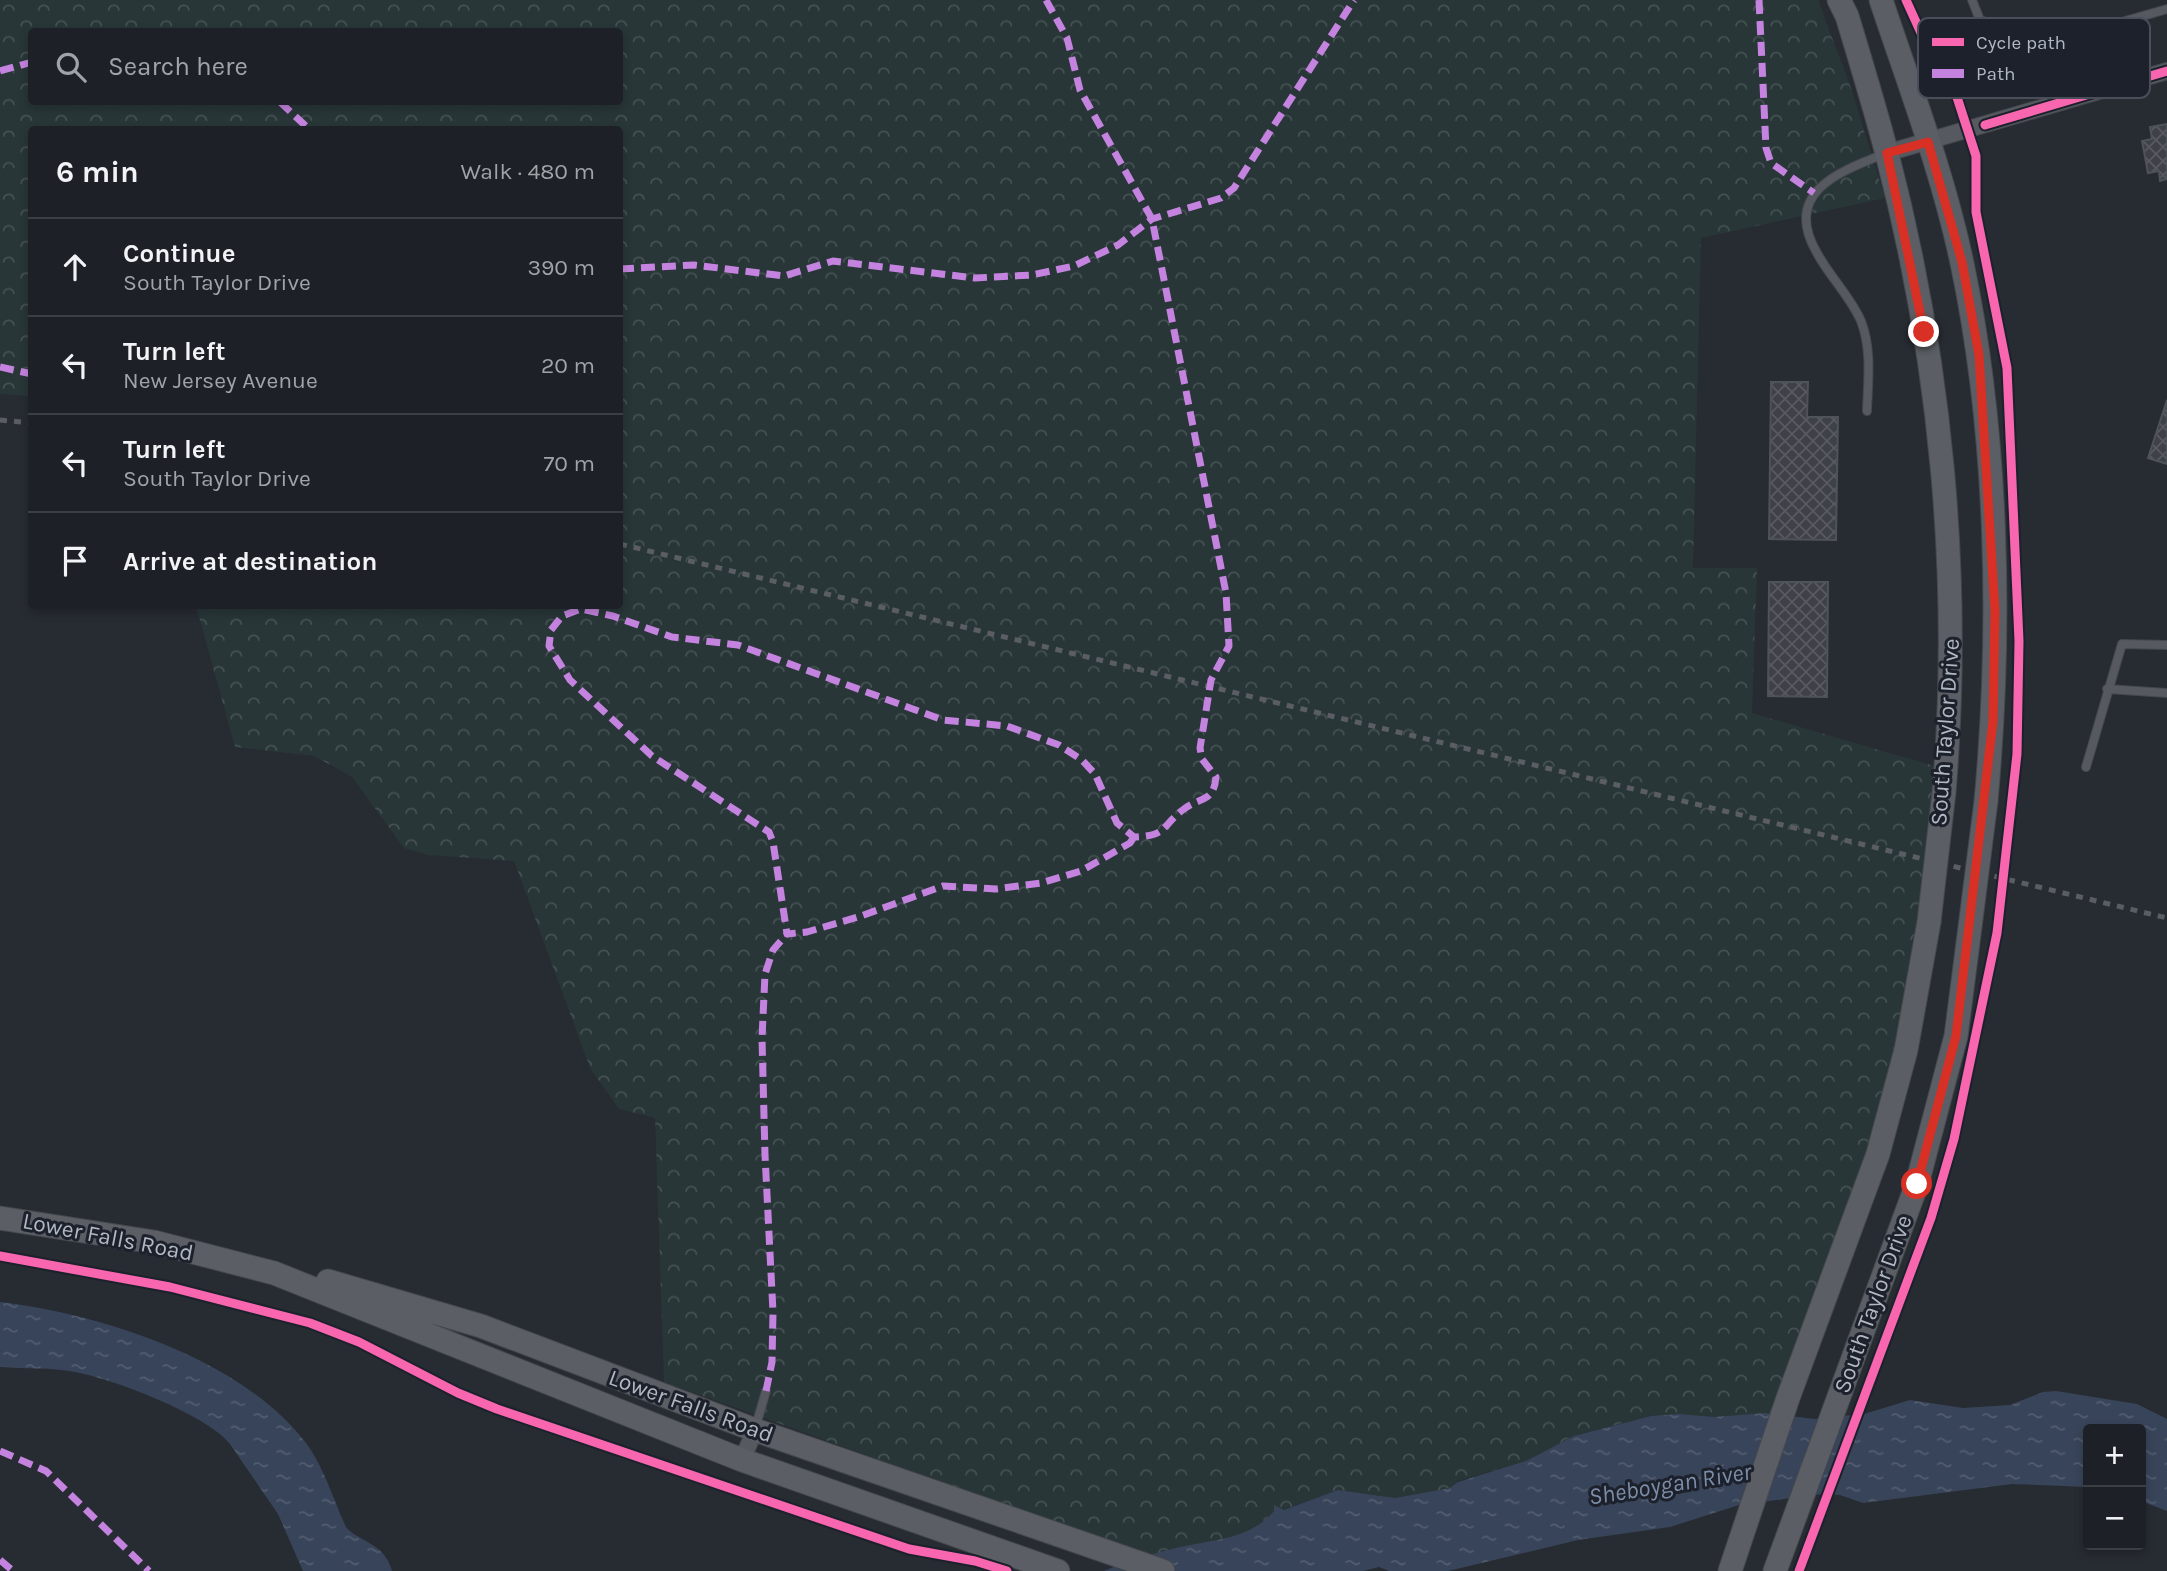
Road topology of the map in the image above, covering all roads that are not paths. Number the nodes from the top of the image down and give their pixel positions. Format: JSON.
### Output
{"nodes":[{"id":1,"x":1839,"y":0,"type":"edge"},
{"id":2,"x":1881,"y":0,"type":"edge"},
{"id":3,"x":1972,"y":0,"type":"edge"},
{"id":4,"x":2167,"y":9,"type":"edge"},
{"id":5,"x":1979,"y":18,"type":"edge"},
{"id":6,"x":2136,"y":18,"type":"edge"},
{"id":7,"x":2167,"y":71,"type":"edge"},
{"id":8,"x":2150,"y":76,"type":"edge"},
{"id":9,"x":2076,"y":98,"type":"edge"},
{"id":10,"x":1928,"y":142,"type":"junction"},
{"id":11,"x":1887,"y":153,"type":"junction"},
{"id":12,"x":1867,"y":411,"type":"dead end"},
{"id":13,"x":2167,"y":645,"type":"edge"},
{"id":14,"x":2108,"y":689,"type":"junction"},
{"id":15,"x":2167,"y":692,"type":"edge"},
{"id":16,"x":2086,"y":767,"type":"dead end"},
{"id":17,"x":0,"y":1218,"type":"edge"},
{"id":18,"x":216,"y":1258,"type":"junction"},
{"id":19,"x":766,"y":1391,"type":"dead end"},
{"id":20,"x":755,"y":1430,"type":"junction"},
{"id":21,"x":742,"y":1460,"type":"junction"},
{"id":22,"x":1054,"y":1570,"type":"edge"},
{"id":23,"x":1163,"y":1571,"type":"edge"},
{"id":24,"x":1730,"y":1571,"type":"edge"},
{"id":25,"x":1775,"y":1571,"type":"edge"}],
"edges":[{"from":1,"to":11,"type":"main road","name":"South Taylor Drive"},
{"from":2,"to":10,"type":"main road","name":"South Taylor Drive"},
{"from":3,"to":5,"type":"lane"},
{"from":4,"to":6,"type":"lane"},
{"from":7,"to":8,"type":"street"},
{"from":9,"to":10,"type":"street"},
{"from":10,"to":11,"type":"street"},
{"from":10,"to":25,"type":"main road","name":"South Taylor Drive","bridge":true},
{"from":11,"to":12,"type":"lane"},
{"from":11,"to":24,"type":"main road","name":"South Taylor Drive","bridge":true},
{"from":13,"to":14,"type":"lane"},
{"from":14,"to":15,"type":"lane"},
{"from":14,"to":16,"type":"lane"},
{"from":17,"to":18,"type":"main road","name":"Lower Falls Road"},
{"from":18,"to":20,"type":"main road","name":"Lower Falls Road"},
{"from":18,"to":21,"type":"main road","name":"Lower Falls Road"},
{"from":19,"to":20,"type":"lane"},
{"from":20,"to":21,"type":"street"},
{"from":20,"to":23,"type":"main road","name":"Lower Falls Road"},
{"from":21,"to":22,"type":"main road","name":"Lower Falls Road"}]}
